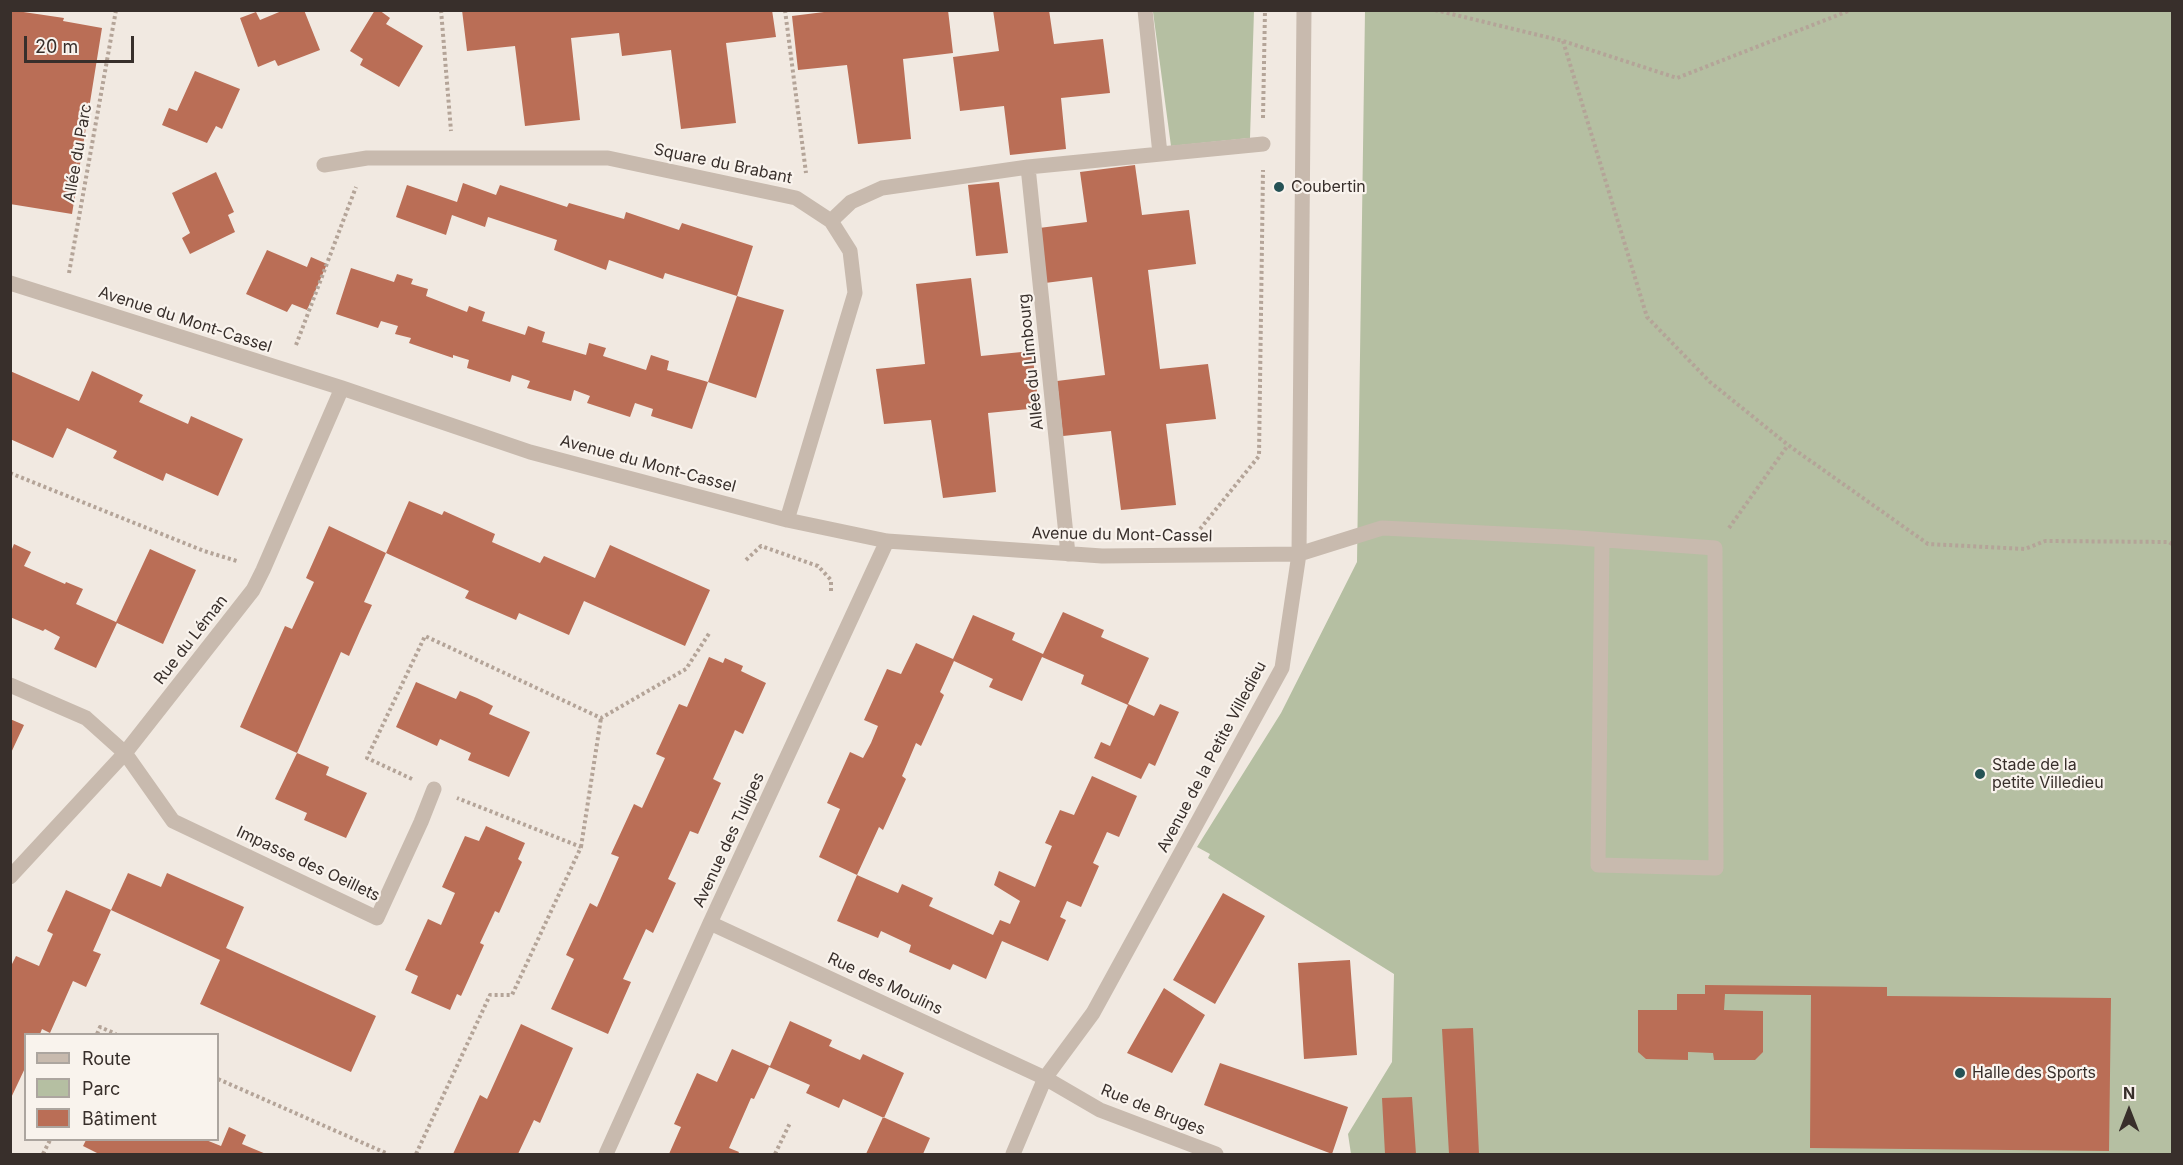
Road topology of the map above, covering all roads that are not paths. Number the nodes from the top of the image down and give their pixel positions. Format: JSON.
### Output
{"nodes":[{"id":1,"x":1145,"y":10,"type":"edge"},
{"id":2,"x":1304,"y":10,"type":"edge"},
{"id":3,"x":1263,"y":144,"type":"road end"},
{"id":4,"x":1160,"y":154,"type":"junction"},
{"id":5,"x":324,"y":165,"type":"dead end"},
{"id":6,"x":1028,"y":166,"type":"junction"},
{"id":7,"x":831,"y":221,"type":"junction"},
{"id":8,"x":10,"y":283,"type":"edge"},
{"id":9,"x":342,"y":388,"type":"junction"},
{"id":10,"x":787,"y":520,"type":"junction"},
{"id":11,"x":1602,"y":540,"type":"junction"},
{"id":12,"x":887,"y":541,"type":"junction"},
{"id":13,"x":1068,"y":554,"type":"junction"},
{"id":14,"x":1299,"y":554,"type":"junction"},
{"id":15,"x":10,"y":685,"type":"edge"},
{"id":16,"x":125,"y":753,"type":"junction"},
{"id":17,"x":434,"y":789,"type":"road end"},
{"id":18,"x":10,"y":877,"type":"edge"},
{"id":19,"x":710,"y":923,"type":"junction"},
{"id":20,"x":1046,"y":1078,"type":"junction"},
{"id":21,"x":606,"y":1155,"type":"edge"},
{"id":22,"x":1013,"y":1155,"type":"edge"},
{"id":23,"x":1216,"y":1155,"type":"edge"}],
"edges":[{"from":1,"to":4,"type":"street"},
{"from":2,"to":14,"type":"street","name":"Avenue de la Petite Villedieu"},
{"from":3,"to":4,"type":"street"},
{"from":4,"to":6,"type":"street"},
{"from":5,"to":7,"type":"street","name":"Square du Brabant"},
{"from":6,"to":7,"type":"street"},
{"from":6,"to":13,"type":"street","name":"Allée du Limbourg"},
{"from":7,"to":10,"type":"street","name":"Square du Brabant"},
{"from":8,"to":9,"type":"street","name":"Avenue du Mont-Cassel"},
{"from":9,"to":10,"type":"street","name":"Avenue du Mont-Cassel"},
{"from":9,"to":16,"type":"street","name":"Rue du Léman"},
{"from":10,"to":12,"type":"street","name":"Avenue du Mont-Cassel"},
{"from":11,"to":11,"type":"street","name":"Avenue du Mont-Cassel"},
{"from":11,"to":14,"type":"street","name":"Avenue du Mont-Cassel"},
{"from":12,"to":13,"type":"street","name":"Avenue du Mont-Cassel"},
{"from":12,"to":19,"type":"street","name":"Avenue des Tulipes"},
{"from":13,"to":14,"type":"street","name":"Avenue du Mont-Cassel"},
{"from":14,"to":20,"type":"street","name":"Avenue de la Petite Villedieu"},
{"from":15,"to":16,"type":"street"},
{"from":16,"to":17,"type":"street","name":"Impasse des Oeillets"},
{"from":16,"to":18,"type":"street","name":"Rue du Léman"},
{"from":19,"to":20,"type":"street","name":"Rue des Moulins"},
{"from":19,"to":21,"type":"street","name":"Avenue des Tulipes"},
{"from":20,"to":22,"type":"street","name":"Avenue de la Petite Villedieu"},
{"from":20,"to":23,"type":"street","name":"Rue de Bruges"}]}
